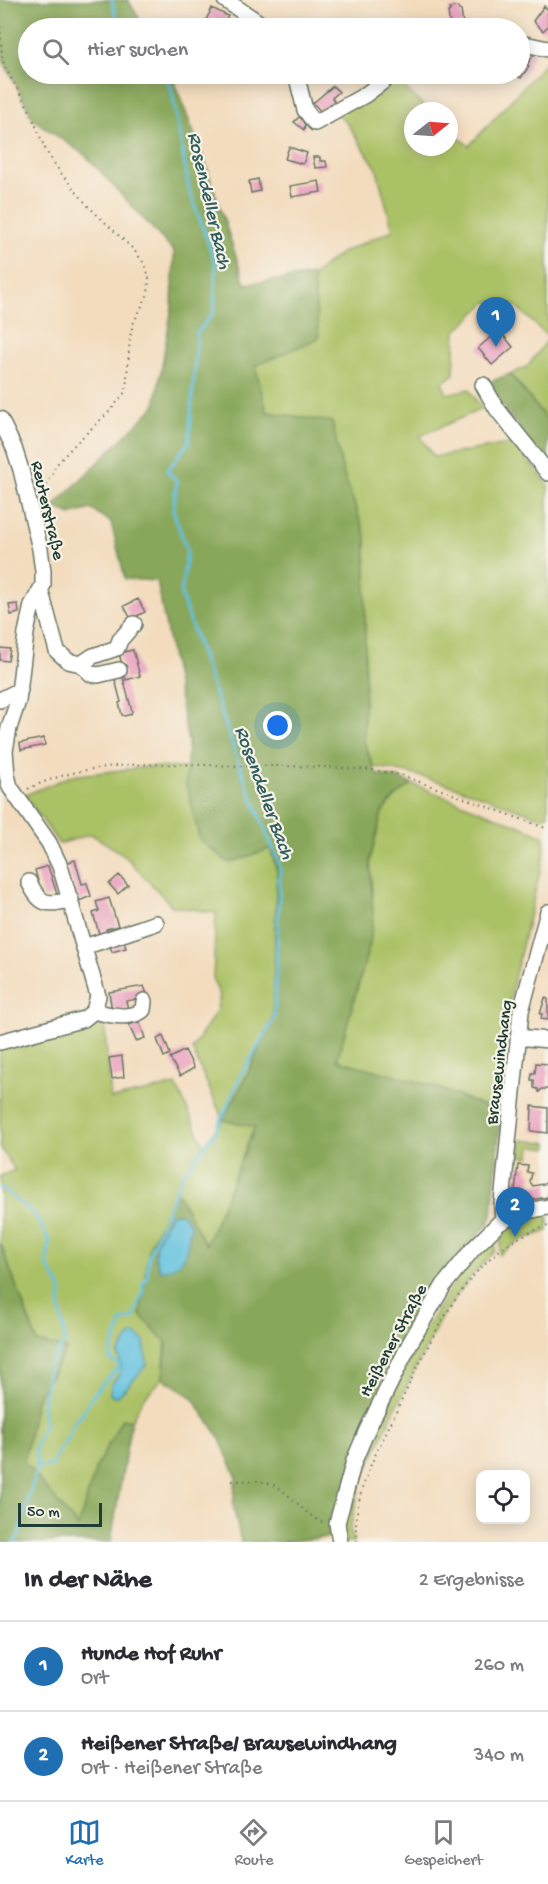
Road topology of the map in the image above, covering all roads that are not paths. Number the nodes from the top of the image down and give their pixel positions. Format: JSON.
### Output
{"nodes":[{"id":1,"x":225,"y":0,"type":"edge"},
{"id":2,"x":252,"y":18,"type":"edge"},
{"id":3,"x":530,"y":45,"type":"edge"},
{"id":4,"x":547,"y":48,"type":"edge"},
{"id":5,"x":298,"y":84,"type":"edge"},
{"id":6,"x":379,"y":84,"type":"edge"},
{"id":7,"x":483,"y":385,"type":"dead end"},
{"id":8,"x":0,"y":419,"type":"edge"},
{"id":9,"x":548,"y":473,"type":"edge"},
{"id":10,"x":41,"y":592,"type":"junction"},
{"id":11,"x":134,"y":624,"type":"dead end"},
{"id":12,"x":81,"y":664,"type":"junction"},
{"id":13,"x":119,"y":670,"type":"dead end"},
{"id":14,"x":20,"y":690,"type":"junction"},
{"id":15,"x":0,"y":700,"type":"edge"},
{"id":16,"x":9,"y":791,"type":"edge"},
{"id":17,"x":29,"y":882,"type":"dead end"},
{"id":18,"x":71,"y":900,"type":"junction"},
{"id":19,"x":548,"y":912,"type":"edge"},
{"id":20,"x":156,"y":923,"type":"dead end"},
{"id":21,"x":84,"y":947,"type":"junction"},
{"id":22,"x":144,"y":1001,"type":"dead end"},
{"id":23,"x":94,"y":1011,"type":"junction"},
{"id":24,"x":518,"y":1037,"type":"junction"},
{"id":25,"x":548,"y":1040,"type":"edge"},
{"id":26,"x":0,"y":1042,"type":"edge"},
{"id":27,"x":548,"y":1207,"type":"edge"},
{"id":28,"x":503,"y":1220,"type":"junction"},
{"id":29,"x":340,"y":1542,"type":"edge"}],
"edges":[{"from":1,"to":2,"type":"street"},
{"from":3,"to":4,"type":"street"},
{"from":5,"to":6,"type":"street"},
{"from":7,"to":9,"type":"street"},
{"from":8,"to":10,"type":"street","name":"Reuterstraße"},
{"from":10,"to":12,"type":"street"},
{"from":10,"to":14,"type":"street","name":"Reuterstraße"},
{"from":11,"to":12,"type":"street"},
{"from":12,"to":13,"type":"street"},
{"from":14,"to":15,"type":"street"},
{"from":14,"to":16,"type":"street","name":"Reuterstraße"},
{"from":16,"to":18,"type":"street","name":"Reuterstraße"},
{"from":17,"to":18,"type":"street"},
{"from":18,"to":21,"type":"street","name":"Reuterstraße"},
{"from":19,"to":24,"type":"street","name":"Brausewindhang"},
{"from":20,"to":21,"type":"street"},
{"from":21,"to":23,"type":"street","name":"Reuterstraße"},
{"from":22,"to":23,"type":"street"},
{"from":23,"to":26,"type":"street"},
{"from":24,"to":25,"type":"street"},
{"from":24,"to":28,"type":"street","name":"Brausewindhang"},
{"from":27,"to":28,"type":"street","name":"Heißener Straße"},
{"from":28,"to":29,"type":"street","name":"Heißener Straße"}]}
